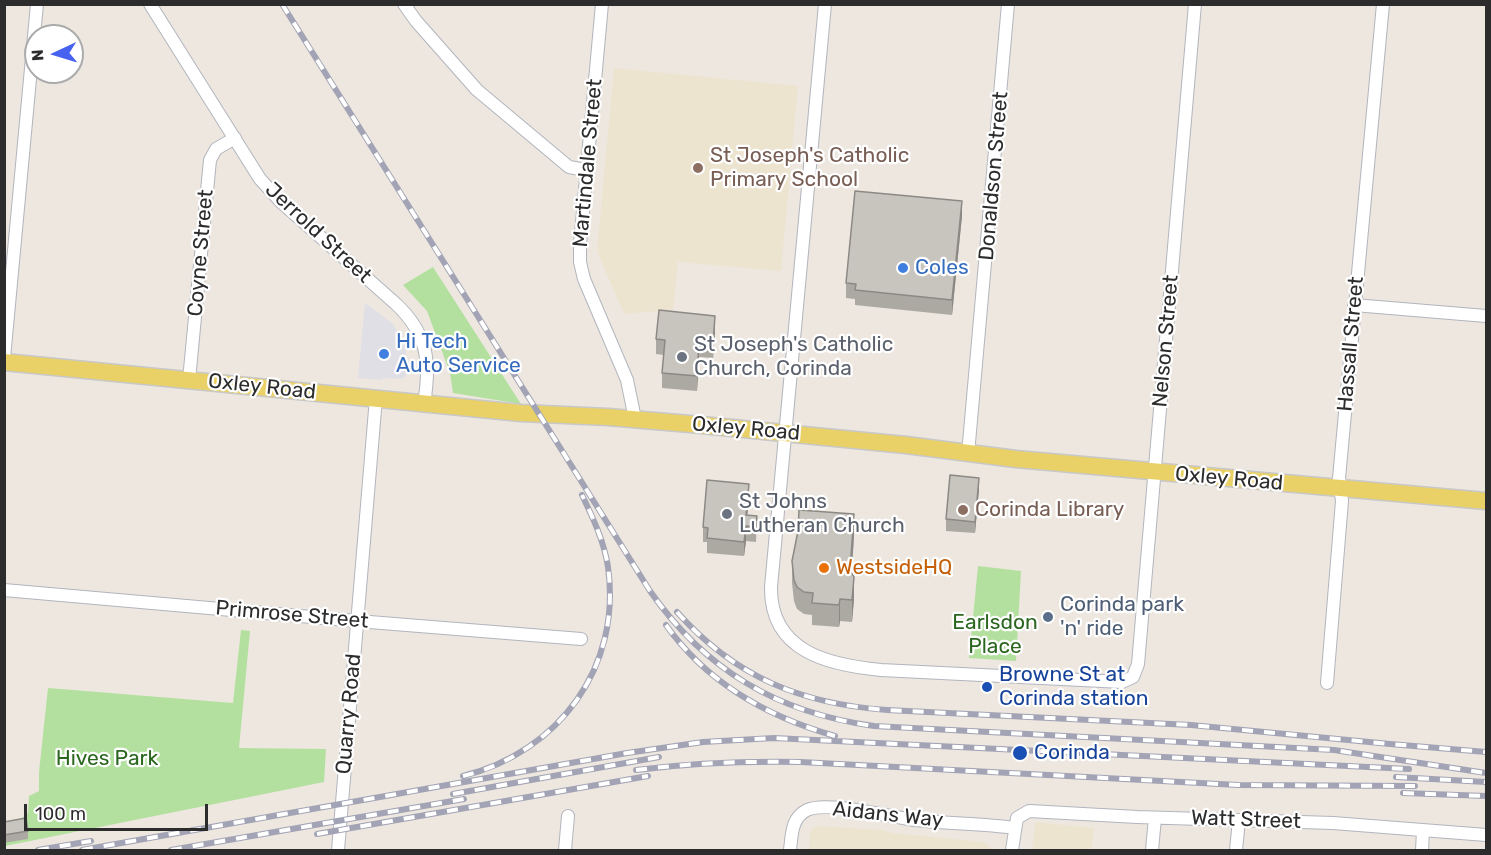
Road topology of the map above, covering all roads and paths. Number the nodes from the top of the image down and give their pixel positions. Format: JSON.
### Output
{"nodes":[{"id":1,"x":37,"y":4,"type":"edge"},
{"id":2,"x":150,"y":4,"type":"edge"},
{"id":3,"x":404,"y":4,"type":"edge"},
{"id":4,"x":602,"y":4,"type":"edge"},
{"id":5,"x":825,"y":4,"type":"edge"},
{"id":6,"x":1008,"y":4,"type":"edge"},
{"id":7,"x":1195,"y":4,"type":"edge"},
{"id":8,"x":1383,"y":4,"type":"edge"},
{"id":9,"x":235,"y":138,"type":"junction"},
{"id":10,"x":586,"y":170,"type":"junction"},
{"id":11,"x":1354,"y":304,"type":"junction"},
{"id":12,"x":1486,"y":316,"type":"edge"},
{"id":13,"x":4,"y":360,"type":"edge"},
{"id":14,"x":189,"y":380,"type":"junction"},
{"id":15,"x":376,"y":398,"type":"junction"},
{"id":16,"x":424,"y":403,"type":"junction"},
{"id":17,"x":635,"y":419,"type":"junction"},
{"id":18,"x":786,"y":433,"type":"junction"},
{"id":19,"x":968,"y":454,"type":"junction"},
{"id":20,"x":1155,"y":471,"type":"junction"},
{"id":21,"x":1340,"y":489,"type":"junction"},
{"id":22,"x":1486,"y":501,"type":"edge"},
{"id":23,"x":4,"y":590,"type":"edge"},
{"id":24,"x":357,"y":621,"type":"junction"},
{"id":25,"x":580,"y":639,"type":"dead end"},
{"id":26,"x":1327,"y":683,"type":"dead end"},
{"id":27,"x":568,"y":816,"type":"dead end"},
{"id":28,"x":1155,"y":818,"type":"junction"},
{"id":29,"x":1239,"y":820,"type":"junction"},
{"id":30,"x":1015,"y":828,"type":"junction"},
{"id":31,"x":1423,"y":831,"type":"junction"},
{"id":32,"x":1486,"y":835,"type":"edge"},
{"id":33,"x":338,"y":850,"type":"edge"},
{"id":34,"x":565,"y":850,"type":"edge"},
{"id":35,"x":790,"y":850,"type":"edge"},
{"id":36,"x":1012,"y":850,"type":"edge"},
{"id":37,"x":1152,"y":850,"type":"edge"},
{"id":38,"x":1236,"y":850,"type":"edge"},
{"id":39,"x":1422,"y":850,"type":"edge"}],
"edges":[{"from":1,"to":13,"type":"street"},
{"from":2,"to":9,"type":"street","name":"Jerrold Street"},
{"from":3,"to":10,"type":"street"},
{"from":4,"to":10,"type":"street","name":"Martindale Street"},
{"from":5,"to":18,"type":"street"},
{"from":6,"to":19,"type":"street","name":"Donaldson Street"},
{"from":7,"to":20,"type":"street","name":"Nelson Street"},
{"from":8,"to":11,"type":"street","name":"Hassall Street"},
{"from":9,"to":14,"type":"street","name":"Coyne Street"},
{"from":9,"to":16,"type":"street","name":"Jerrold Street"},
{"from":10,"to":17,"type":"street","name":"Martindale Street"},
{"from":11,"to":12,"type":"street"},
{"from":11,"to":21,"type":"street","name":"Hassall Street"},
{"from":13,"to":14,"type":"main road","name":"Oxley Road"},
{"from":14,"to":15,"type":"main road","name":"Oxley Road"},
{"from":15,"to":16,"type":"main road","name":"Oxley Road"},
{"from":15,"to":24,"type":"street","name":"Quarry Road"},
{"from":16,"to":17,"type":"main road","name":"Oxley Road"},
{"from":17,"to":18,"type":"main road","name":"Oxley Road"},
{"from":18,"to":19,"type":"main road","name":"Oxley Road"},
{"from":18,"to":20,"type":"street","name":"Nelson Street"},
{"from":19,"to":20,"type":"main road","name":"Oxley Road"},
{"from":20,"to":21,"type":"main road","name":"Oxley Road"},
{"from":21,"to":22,"type":"main road","name":"Oxley Road"},
{"from":21,"to":26,"type":"street","name":"Hassall Street"},
{"from":23,"to":24,"type":"street","name":"Primrose Street"},
{"from":24,"to":25,"type":"street","name":"Primrose Street"},
{"from":24,"to":33,"type":"street","name":"Quarry Road"},
{"from":27,"to":34,"type":"street"},
{"from":28,"to":29,"type":"street","name":"Watt Street"},
{"from":28,"to":30,"type":"street","name":"Watt Street"},
{"from":28,"to":37,"type":"street"},
{"from":29,"to":31,"type":"street","name":"Watt Street"},
{"from":29,"to":38,"type":"street"},
{"from":30,"to":35,"type":"street","name":"Aidans Way"},
{"from":30,"to":36,"type":"street"},
{"from":31,"to":32,"type":"street","name":"Watt Street"},
{"from":31,"to":39,"type":"street"}]}
